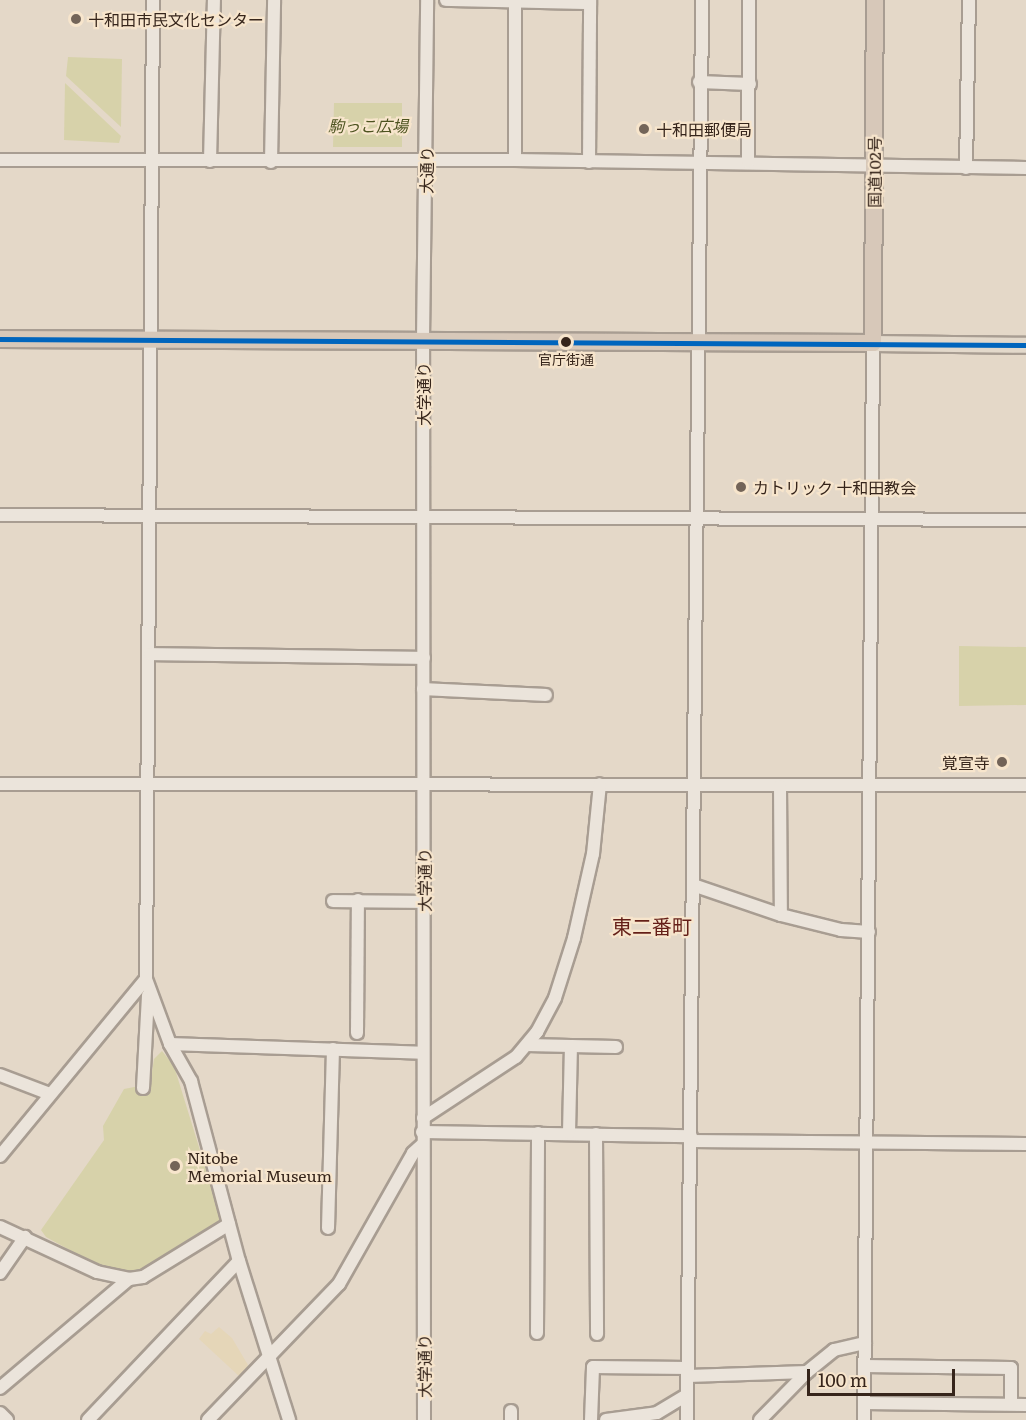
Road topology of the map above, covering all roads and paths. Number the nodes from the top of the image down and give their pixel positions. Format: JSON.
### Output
{"nodes":[{"id":1,"x":153,"y":0,"type":"edge"},
{"id":2,"x":214,"y":0,"type":"edge"},
{"id":3,"x":274,"y":0,"type":"edge"},
{"id":4,"x":427,"y":0,"type":"edge"},
{"id":5,"x":446,"y":0,"type":"edge"},
{"id":6,"x":702,"y":0,"type":"edge"},
{"id":7,"x":749,"y":0,"type":"edge"},
{"id":8,"x":875,"y":0,"type":"edge"},
{"id":9,"x":969,"y":0,"type":"edge"},
{"id":10,"x":515,"y":1,"type":"edge"},
{"id":11,"x":590,"y":2,"type":"edge"},
{"id":12,"x":699,"y":82,"type":"junction"},
{"id":13,"x":750,"y":84,"type":"junction"},
{"id":14,"x":0,"y":160,"type":"edge"},
{"id":15,"x":515,"y":160,"type":"junction"},
{"id":16,"x":152,"y":161,"type":"junction"},
{"id":17,"x":210,"y":161,"type":"junction"},
{"id":18,"x":427,"y":161,"type":"junction"},
{"id":19,"x":271,"y":162,"type":"junction"},
{"id":20,"x":589,"y":162,"type":"junction"},
{"id":21,"x":698,"y":162,"type":"junction"},
{"id":22,"x":748,"y":162,"type":"junction"},
{"id":23,"x":874,"y":164,"type":"junction"},
{"id":24,"x":966,"y":168,"type":"junction"},
{"id":25,"x":1026,"y":168,"type":"edge"},
{"id":26,"x":0,"y":339,"type":"edge"},
{"id":27,"x":423,"y":340,"type":"junction"},
{"id":28,"x":151,"y":341,"type":"junction"},
{"id":29,"x":695,"y":342,"type":"junction"},
{"id":30,"x":873,"y":343,"type":"junction"},
{"id":31,"x":1026,"y":345,"type":"edge"},
{"id":32,"x":0,"y":515,"type":"edge"},
{"id":33,"x":150,"y":515,"type":"junction"},
{"id":34,"x":423,"y":517,"type":"junction"},
{"id":35,"x":696,"y":517,"type":"junction"},
{"id":36,"x":872,"y":519,"type":"junction"},
{"id":37,"x":1026,"y":520,"type":"edge"},
{"id":38,"x":150,"y":654,"type":"junction"},
{"id":39,"x":424,"y":658,"type":"junction"},
{"id":40,"x":423,"y":689,"type":"junction"},
{"id":41,"x":546,"y":695,"type":"dead end"},
{"id":42,"x":0,"y":784,"type":"edge"},
{"id":43,"x":149,"y":784,"type":"junction"},
{"id":44,"x":600,"y":784,"type":"junction"},
{"id":45,"x":693,"y":784,"type":"junction"},
{"id":46,"x":423,"y":785,"type":"junction"},
{"id":47,"x":869,"y":785,"type":"junction"},
{"id":48,"x":780,"y":786,"type":"junction"},
{"id":49,"x":1026,"y":786,"type":"edge"},
{"id":50,"x":693,"y":885,"type":"junction"},
{"id":51,"x":358,"y":900,"type":"junction"},
{"id":52,"x":333,"y":901,"type":"dead end"},
{"id":53,"x":424,"y":902,"type":"junction"},
{"id":54,"x":781,"y":915,"type":"junction"},
{"id":55,"x":869,"y":932,"type":"junction"},
{"id":56,"x":147,"y":983,"type":"junction"},
{"id":57,"x":357,"y":1033,"type":"dead end"},
{"id":58,"x":170,"y":1044,"type":"junction"},
{"id":59,"x":527,"y":1045,"type":"junction"},
{"id":60,"x":571,"y":1046,"type":"junction"},
{"id":61,"x":616,"y":1047,"type":"dead end"},
{"id":62,"x":333,"y":1049,"type":"junction"},
{"id":63,"x":422,"y":1053,"type":"junction"},
{"id":64,"x":0,"y":1076,"type":"edge"},
{"id":65,"x":143,"y":1088,"type":"dead end"},
{"id":66,"x":50,"y":1094,"type":"junction"},
{"id":67,"x":423,"y":1118,"type":"junction"},
{"id":68,"x":538,"y":1133,"type":"junction"},
{"id":69,"x":569,"y":1133,"type":"junction"},
{"id":70,"x":596,"y":1134,"type":"junction"},
{"id":71,"x":422,"y":1138,"type":"junction"},
{"id":72,"x":691,"y":1138,"type":"junction"},
{"id":73,"x":865,"y":1142,"type":"junction"},
{"id":74,"x":1026,"y":1144,"type":"edge"},
{"id":75,"x":0,"y":1156,"type":"edge"},
{"id":76,"x":229,"y":1224,"type":"junction"},
{"id":77,"x":0,"y":1227,"type":"edge"},
{"id":78,"x":328,"y":1228,"type":"dead end"},
{"id":79,"x":25,"y":1237,"type":"junction"},
{"id":80,"x":239,"y":1261,"type":"junction"},
{"id":81,"x":0,"y":1273,"type":"edge"},
{"id":82,"x":129,"y":1279,"type":"junction"},
{"id":83,"x":537,"y":1333,"type":"dead end"},
{"id":84,"x":597,"y":1334,"type":"dead end"},
{"id":85,"x":865,"y":1343,"type":"junction"},
{"id":86,"x":269,"y":1357,"type":"junction"},
{"id":87,"x":864,"y":1366,"type":"junction"},
{"id":88,"x":688,"y":1372,"type":"junction"},
{"id":89,"x":807,"y":1372,"type":"junction"},
{"id":90,"x":0,"y":1388,"type":"edge"},
{"id":91,"x":687,"y":1395,"type":"junction"},
{"id":92,"x":864,"y":1403,"type":"junction"},
{"id":93,"x":1011,"y":1404,"type":"junction"},
{"id":94,"x":1026,"y":1405,"type":"edge"},
{"id":95,"x":0,"y":1413,"type":"edge"},
{"id":96,"x":7,"y":1420,"type":"edge"},
{"id":97,"x":88,"y":1420,"type":"edge"},
{"id":98,"x":208,"y":1420,"type":"edge"},
{"id":99,"x":289,"y":1420,"type":"edge"},
{"id":100,"x":424,"y":1420,"type":"edge"},
{"id":101,"x":591,"y":1420,"type":"edge"},
{"id":102,"x":606,"y":1420,"type":"edge"},
{"id":103,"x":687,"y":1420,"type":"edge"},
{"id":104,"x":760,"y":1420,"type":"edge"},
{"id":105,"x":864,"y":1420,"type":"edge"}],
"edges":[{"from":1,"to":16,"type":"street"},
{"from":2,"to":17,"type":"street"},
{"from":3,"to":19,"type":"street"},
{"from":4,"to":18,"type":"street","name":"大通り"},
{"from":5,"to":10,"type":"street"},
{"from":6,"to":12,"type":"street"},
{"from":7,"to":13,"type":"street"},
{"from":8,"to":23,"type":"highway","name":"国道102号"},
{"from":9,"to":24,"type":"street"},
{"from":10,"to":11,"type":"street"},
{"from":10,"to":15,"type":"street"},
{"from":11,"to":20,"type":"street"},
{"from":12,"to":13,"type":"street"},
{"from":12,"to":21,"type":"street"},
{"from":13,"to":22,"type":"street"},
{"from":14,"to":16,"type":"street"},
{"from":15,"to":18,"type":"street"},
{"from":15,"to":20,"type":"street"},
{"from":16,"to":17,"type":"street"},
{"from":16,"to":28,"type":"street"},
{"from":17,"to":19,"type":"street"},
{"from":18,"to":19,"type":"street"},
{"from":18,"to":27,"type":"street","name":"大通り"},
{"from":20,"to":21,"type":"street"},
{"from":21,"to":22,"type":"street"},
{"from":21,"to":29,"type":"street"},
{"from":22,"to":23,"type":"street"},
{"from":23,"to":24,"type":"street"},
{"from":23,"to":30,"type":"highway","name":"国道102号"},
{"from":24,"to":25,"type":"street"},
{"from":26,"to":28,"type":"highway"},
{"from":27,"to":28,"type":"highway"},
{"from":27,"to":29,"type":"highway"},
{"from":27,"to":34,"type":"street","name":"大学通り"},
{"from":28,"to":33,"type":"street"},
{"from":29,"to":30,"type":"highway"},
{"from":29,"to":35,"type":"street"},
{"from":30,"to":31,"type":"main road"},
{"from":30,"to":36,"type":"street"},
{"from":32,"to":33,"type":"street"},
{"from":33,"to":34,"type":"street"},
{"from":33,"to":38,"type":"street"},
{"from":34,"to":35,"type":"street"},
{"from":34,"to":39,"type":"street","name":"大学通り"},
{"from":35,"to":36,"type":"street"},
{"from":35,"to":45,"type":"street"},
{"from":36,"to":37,"type":"street"},
{"from":36,"to":47,"type":"street"},
{"from":38,"to":39,"type":"street"},
{"from":38,"to":43,"type":"street"},
{"from":39,"to":40,"type":"street","name":"大学通り"},
{"from":40,"to":41,"type":"street"},
{"from":40,"to":46,"type":"street","name":"大学通り"},
{"from":42,"to":43,"type":"street"},
{"from":43,"to":46,"type":"street"},
{"from":43,"to":56,"type":"street"},
{"from":44,"to":45,"type":"street"},
{"from":44,"to":46,"type":"street"},
{"from":44,"to":59,"type":"street"},
{"from":45,"to":48,"type":"street"},
{"from":45,"to":50,"type":"street"},
{"from":46,"to":53,"type":"street","name":"大学通り"},
{"from":47,"to":48,"type":"street"},
{"from":47,"to":49,"type":"street"},
{"from":47,"to":55,"type":"street"},
{"from":48,"to":54,"type":"street"},
{"from":50,"to":54,"type":"street"},
{"from":50,"to":72,"type":"street"},
{"from":51,"to":52,"type":"street"},
{"from":51,"to":53,"type":"street"},
{"from":51,"to":57,"type":"street"},
{"from":53,"to":63,"type":"street","name":"大学通り"},
{"from":54,"to":55,"type":"street"},
{"from":55,"to":73,"type":"street"},
{"from":56,"to":58,"type":"street"},
{"from":56,"to":65,"type":"street"},
{"from":56,"to":66,"type":"street"},
{"from":58,"to":62,"type":"street"},
{"from":58,"to":76,"type":"street"},
{"from":59,"to":60,"type":"street"},
{"from":59,"to":67,"type":"street"},
{"from":60,"to":61,"type":"street"},
{"from":60,"to":69,"type":"street"},
{"from":62,"to":63,"type":"street"},
{"from":62,"to":78,"type":"street"},
{"from":63,"to":67,"type":"street","name":"大学通り"},
{"from":64,"to":66,"type":"street"},
{"from":66,"to":75,"type":"street"},
{"from":67,"to":71,"type":"street","name":"大学通り"},
{"from":68,"to":69,"type":"street"},
{"from":68,"to":71,"type":"street"},
{"from":68,"to":83,"type":"street"},
{"from":69,"to":70,"type":"street"},
{"from":70,"to":72,"type":"street"},
{"from":70,"to":84,"type":"street"},
{"from":71,"to":86,"type":"street"},
{"from":71,"to":100,"type":"street","name":"大学通り"},
{"from":72,"to":73,"type":"street"},
{"from":72,"to":88,"type":"street"},
{"from":73,"to":74,"type":"street"},
{"from":73,"to":85,"type":"street"},
{"from":76,"to":80,"type":"street"},
{"from":76,"to":82,"type":"street"},
{"from":77,"to":79,"type":"street"},
{"from":79,"to":81,"type":"street"},
{"from":79,"to":82,"type":"street"},
{"from":80,"to":86,"type":"street"},
{"from":80,"to":97,"type":"street"},
{"from":82,"to":90,"type":"street"},
{"from":85,"to":87,"type":"street"},
{"from":85,"to":89,"type":"street"},
{"from":86,"to":98,"type":"street"},
{"from":86,"to":99,"type":"street"},
{"from":87,"to":92,"type":"street"},
{"from":87,"to":93,"type":"street"},
{"from":88,"to":89,"type":"street"},
{"from":88,"to":91,"type":"street"},
{"from":88,"to":101,"type":"street"},
{"from":89,"to":104,"type":"street"},
{"from":91,"to":102,"type":"street"},
{"from":91,"to":103,"type":"street"},
{"from":92,"to":93,"type":"street"},
{"from":92,"to":105,"type":"street"},
{"from":93,"to":94,"type":"street"},
{"from":95,"to":96,"type":"street"}]}
